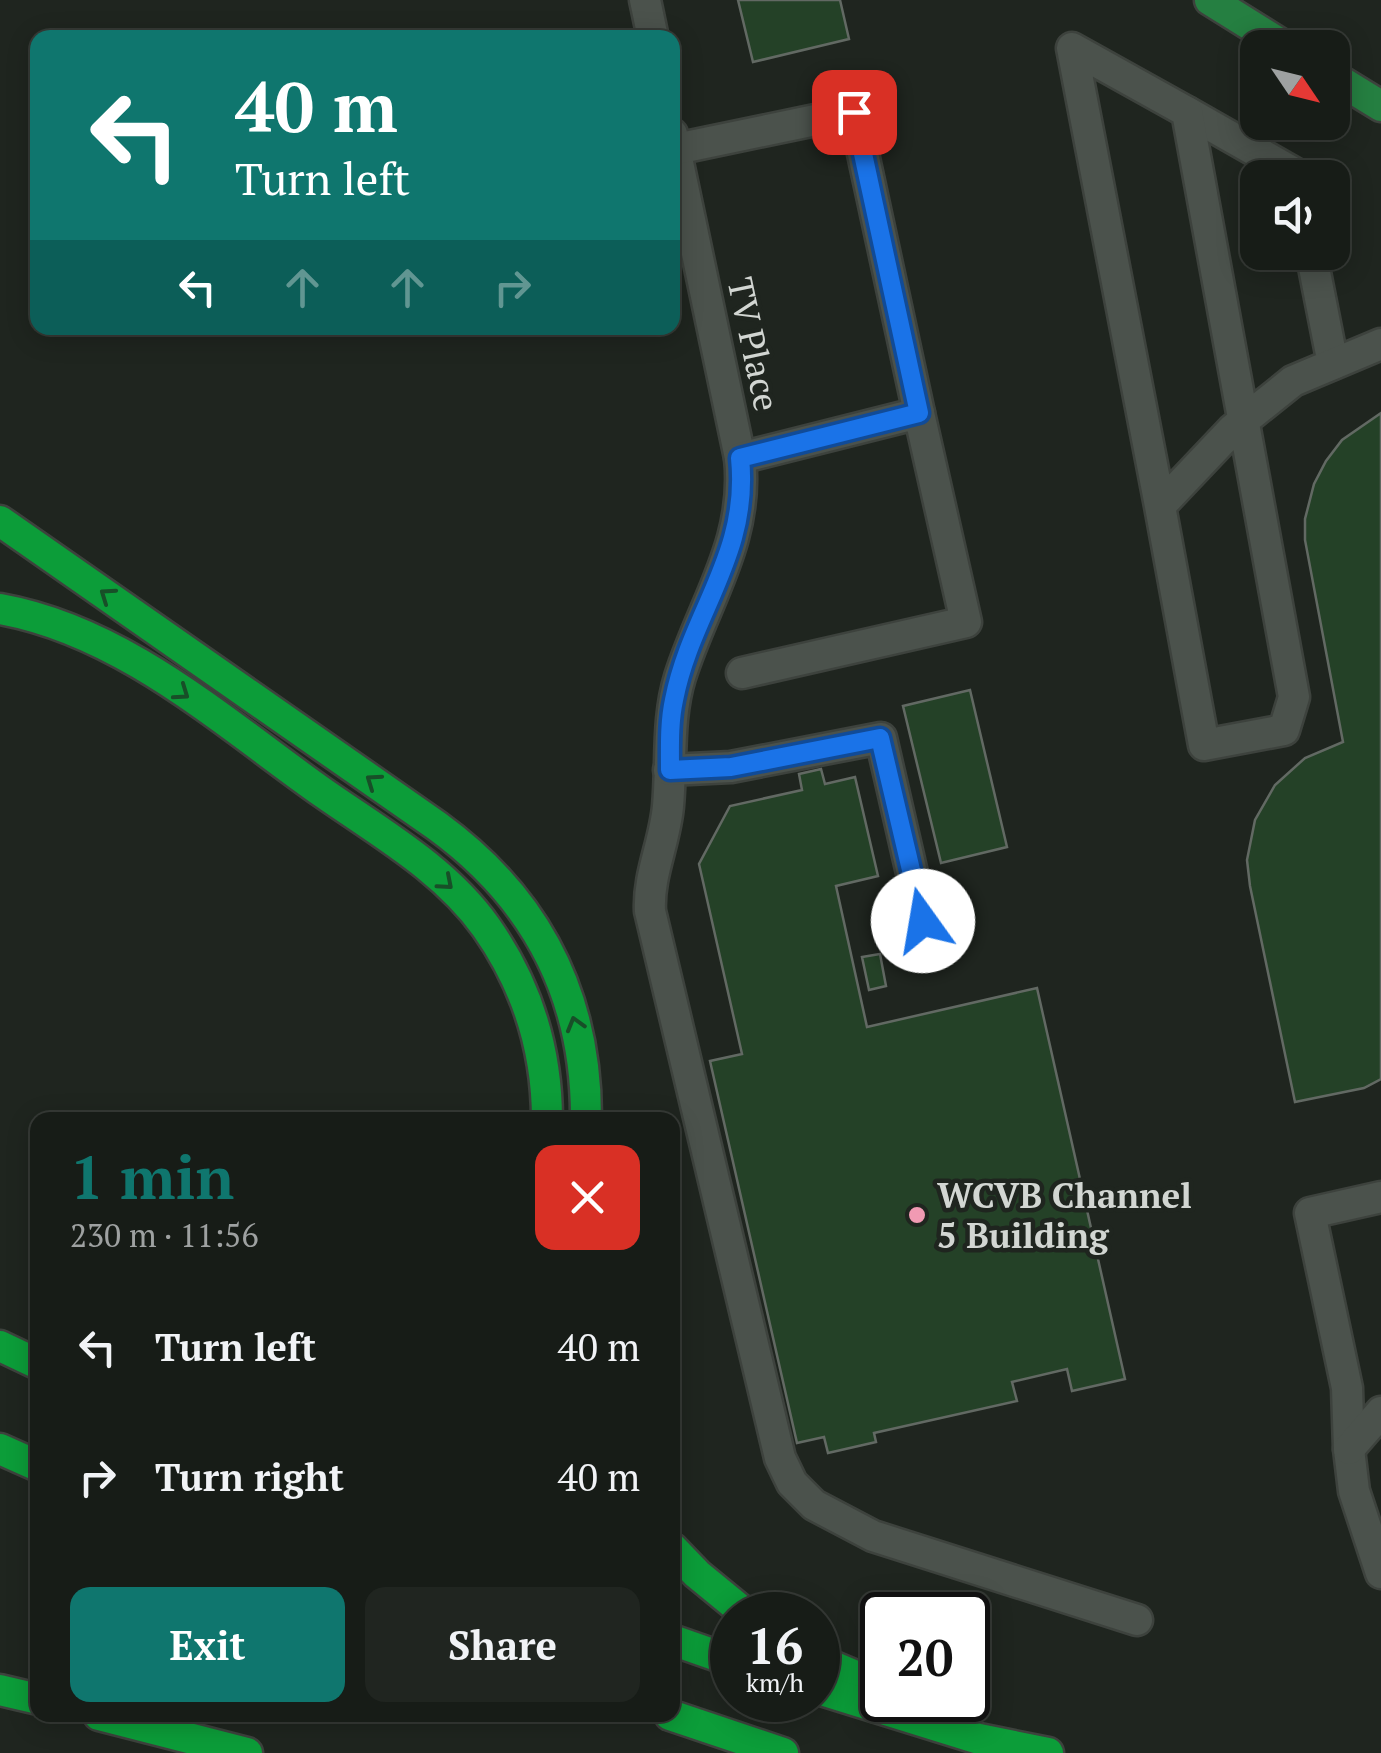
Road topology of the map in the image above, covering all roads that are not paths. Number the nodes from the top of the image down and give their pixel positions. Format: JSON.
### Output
{"nodes":[{"id":1,"x":645,"y":0,"type":"edge"},
{"id":2,"x":1210,"y":0,"type":"edge"},
{"id":3,"x":651,"y":30,"type":"edge"},
{"id":4,"x":1258,"y":30,"type":"edge"},
{"id":5,"x":1350,"y":87,"type":"edge"},
{"id":6,"x":1381,"y":106,"type":"edge"},
{"id":7,"x":1188,"y":112,"type":"junction"},
{"id":8,"x":680,"y":141,"type":"edge"},
{"id":9,"x":1272,"y":160,"type":"edge"},
{"id":10,"x":680,"y":171,"type":"edge"},
{"id":11,"x":1315,"y":270,"type":"edge"},
{"id":12,"x":1381,"y":344,"type":"edge"},
{"id":13,"x":1333,"y":364,"type":"junction"},
{"id":14,"x":919,"y":413,"type":"junction"},
{"id":15,"x":1246,"y":419,"type":"junction"},
{"id":16,"x":740,"y":458,"type":"junction"},
{"id":17,"x":1160,"y":506,"type":"junction"},
{"id":18,"x":0,"y":521,"type":"edge"},
{"id":19,"x":0,"y":608,"type":"edge"},
{"id":20,"x":742,"y":674,"type":"dead end"},
{"id":21,"x":670,"y":770,"type":"junction"},
{"id":22,"x":923,"y":921,"type":"dead end"},
{"id":23,"x":547,"y":1112,"type":"edge"},
{"id":24,"x":586,"y":1112,"type":"edge"},
{"id":25,"x":1381,"y":1197,"type":"edge"},
{"id":26,"x":0,"y":1346,"type":"edge"},
{"id":27,"x":30,"y":1360,"type":"edge"},
{"id":28,"x":0,"y":1368,"type":"edge"},
{"id":29,"x":30,"y":1381,"type":"edge"},
{"id":30,"x":1381,"y":1412,"type":"edge"},
{"id":31,"x":1348,"y":1448,"type":"junction"},
{"id":32,"x":0,"y":1449,"type":"edge"},
{"id":33,"x":30,"y":1462,"type":"edge"},
{"id":34,"x":680,"y":1555,"type":"edge"},
{"id":35,"x":1381,"y":1573,"type":"edge"},
{"id":36,"x":721,"y":1592,"type":"edge"},
{"id":37,"x":1137,"y":1620,"type":"dead end"},
{"id":38,"x":680,"y":1643,"type":"edge"},
{"id":39,"x":710,"y":1653,"type":"edge"},
{"id":40,"x":0,"y":1690,"type":"edge"},
{"id":41,"x":30,"y":1697,"type":"edge"},
{"id":42,"x":840,"y":1697,"type":"edge"},
{"id":43,"x":680,"y":1718,"type":"edge"},
{"id":44,"x":126,"y":1722,"type":"edge"},
{"id":45,"x":990,"y":1722,"type":"edge"},
{"id":46,"x":247,"y":1753,"type":"edge"},
{"id":47,"x":783,"y":1753,"type":"edge"},
{"id":48,"x":1048,"y":1753,"type":"edge"},
{"id":49,"x":1071,"y":1753,"type":"edge"}],
"edges":[{"from":1,"to":3,"type":"street"},
{"from":2,"to":4,"type":"main road"},
{"from":5,"to":6,"type":"main road"},
{"from":7,"to":9,"type":"street"},
{"from":7,"to":15,"type":"street"},
{"from":7,"to":17,"type":"street"},
{"from":8,"to":14,"type":"street"},
{"from":10,"to":16,"type":"street","name":"TV Place"},
{"from":11,"to":13,"type":"street"},
{"from":12,"to":13,"type":"street"},
{"from":13,"to":15,"type":"street"},
{"from":14,"to":16,"type":"street"},
{"from":14,"to":20,"type":"street"},
{"from":15,"to":17,"type":"street"},
{"from":15,"to":17,"type":"street"},
{"from":16,"to":21,"type":"street","name":"TV Place"},
{"from":24,"to":18,"type":"highway","one_way":true},
{"from":19,"to":23,"type":"highway","one_way":true},
{"from":21,"to":22,"type":"street"},
{"from":21,"to":37,"type":"street","name":"TV Place"},
{"from":25,"to":31,"type":"street"},
{"from":26,"to":27,"type":"highway"},
{"from":28,"to":29,"type":"highway"},
{"from":30,"to":31,"type":"street"},
{"from":31,"to":35,"type":"street"},
{"from":32,"to":33,"type":"highway"},
{"from":34,"to":36,"type":"highway"},
{"from":38,"to":39,"type":"highway"},
{"from":40,"to":41,"type":"highway"},
{"from":42,"to":48,"type":"highway"},
{"from":43,"to":47,"type":"highway"},
{"from":44,"to":46,"type":"highway"},
{"from":45,"to":49,"type":"highway"}]}
